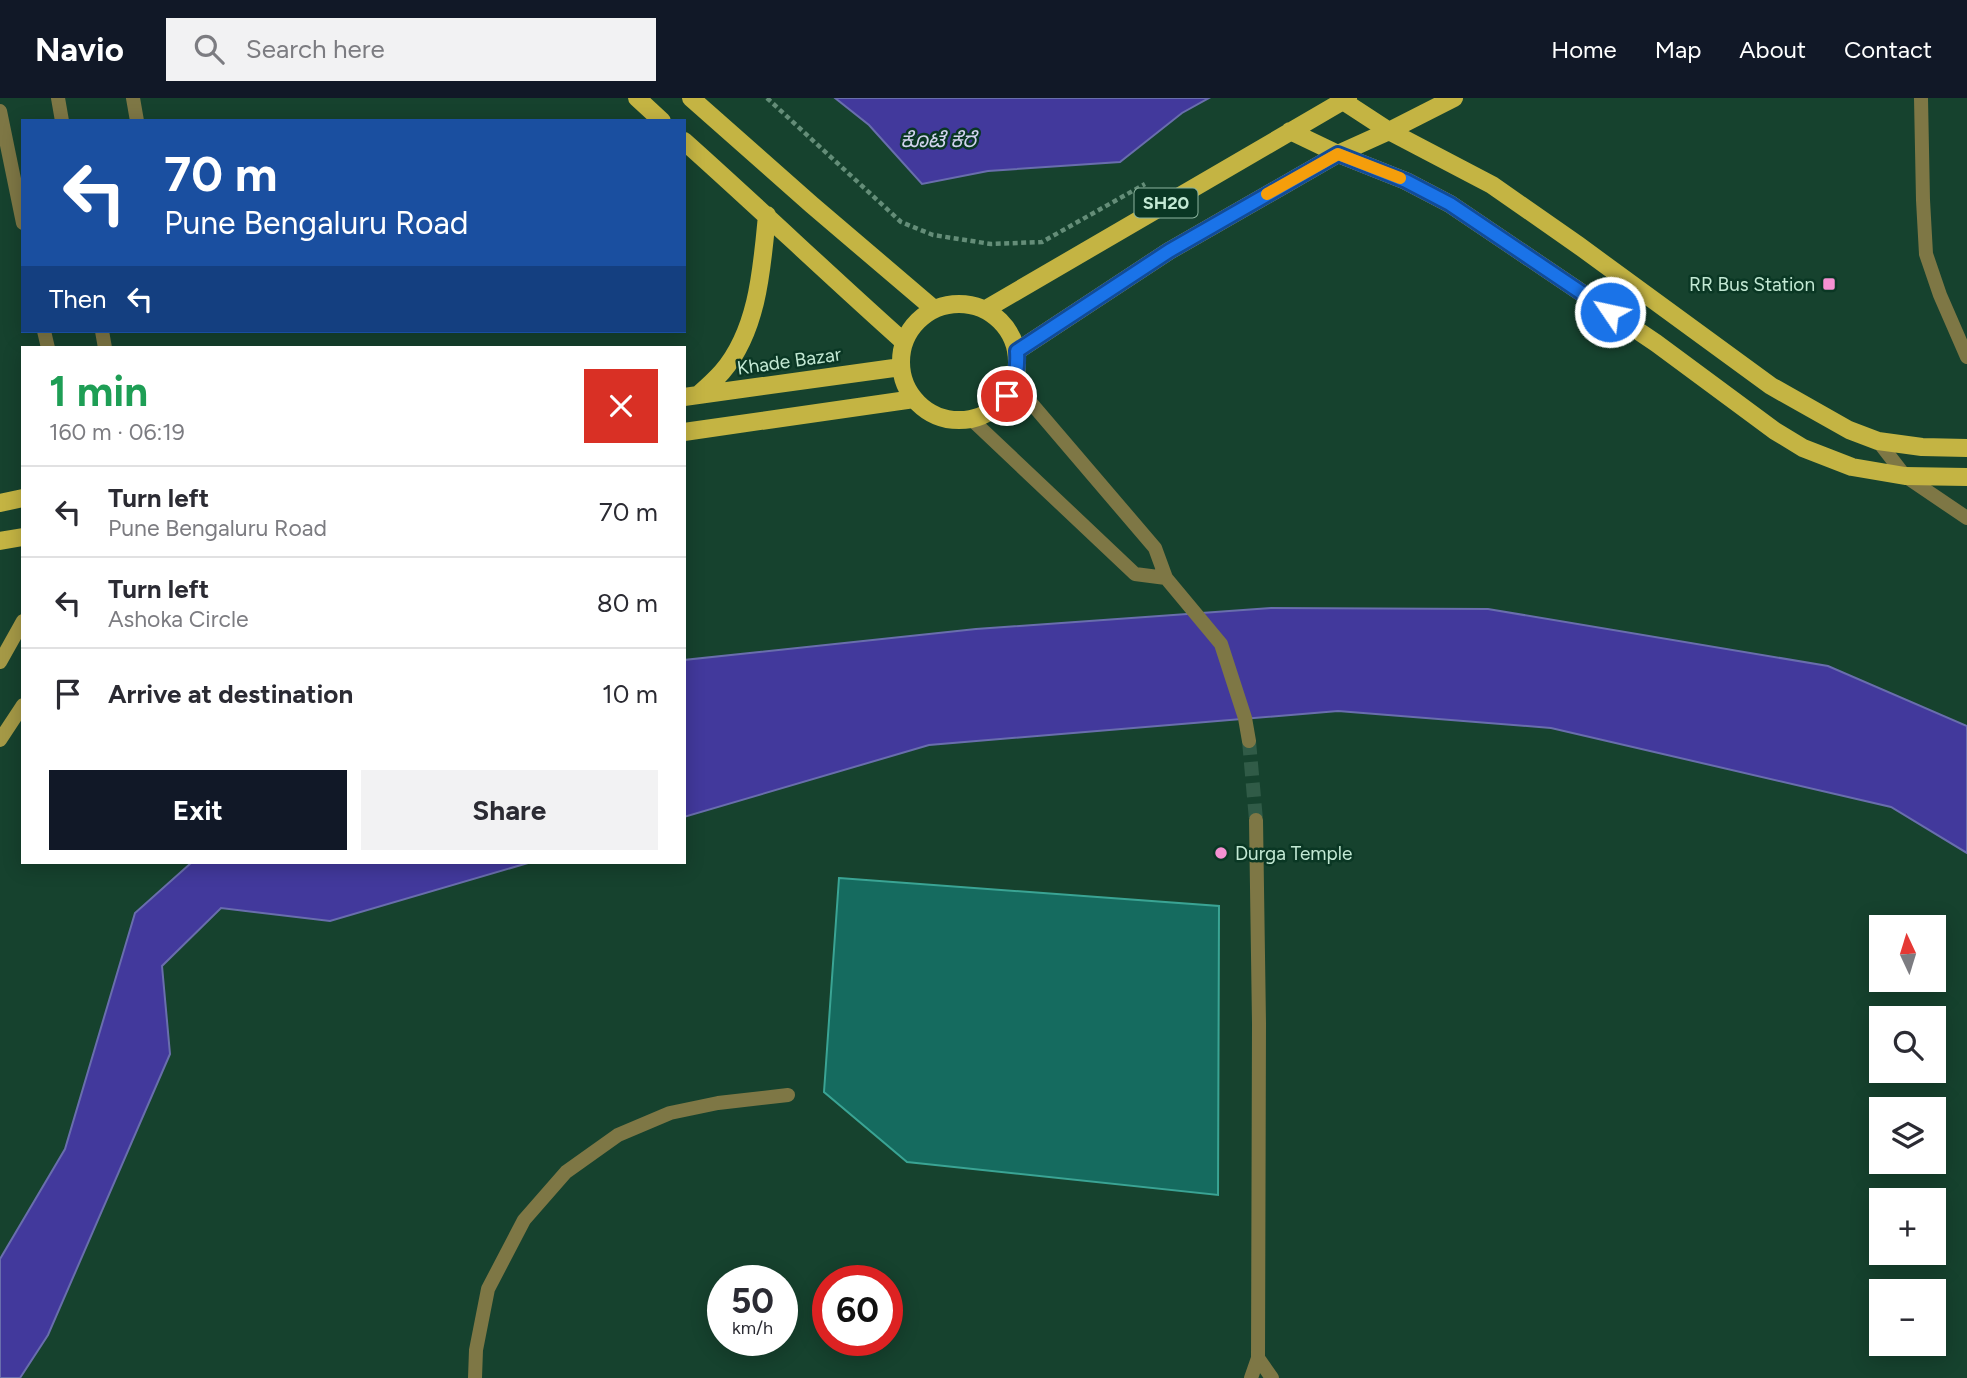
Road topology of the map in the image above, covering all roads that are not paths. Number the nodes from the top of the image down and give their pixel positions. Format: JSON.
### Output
{"nodes":[{"id":1,"x":58,"y":98,"type":"edge"},
{"id":2,"x":134,"y":98,"type":"edge"},
{"id":3,"x":637,"y":98,"type":"edge"},
{"id":4,"x":691,"y":98,"type":"edge"},
{"id":5,"x":1454,"y":98,"type":"edge"},
{"id":6,"x":1921,"y":98,"type":"edge"},
{"id":7,"x":1346,"y":99,"type":"edge"},
{"id":8,"x":0,"y":111,"type":"edge"},
{"id":9,"x":62,"y":119,"type":"edge"},
{"id":10,"x":137,"y":119,"type":"edge"},
{"id":11,"x":660,"y":119,"type":"edge"},
{"id":12,"x":1290,"y":131,"type":"junction"},
{"id":13,"x":1389,"y":131,"type":"junction"},
{"id":14,"x":686,"y":143,"type":"edge"},
{"id":15,"x":1338,"y":154,"type":"junction"},
{"id":16,"x":21,"y":213,"type":"edge"},
{"id":17,"x":767,"y":215,"type":"junction"},
{"id":18,"x":934,"y":309,"type":"junction"},
{"id":19,"x":986,"y":309,"type":"junction"},
{"id":20,"x":904,"y":342,"type":"junction"},
{"id":21,"x":1017,"y":351,"type":"junction"},
{"id":22,"x":1967,"y":357,"type":"edge"},
{"id":23,"x":901,"y":367,"type":"junction"},
{"id":24,"x":1014,"y":383,"type":"junction"},
{"id":25,"x":691,"y":396,"type":"edge"},
{"id":26,"x":914,"y":399,"type":"junction"},
{"id":27,"x":971,"y":419,"type":"junction"},
{"id":28,"x":686,"y":432,"type":"edge"},
{"id":29,"x":1878,"y":441,"type":"junction"},
{"id":30,"x":1967,"y":448,"type":"edge"},
{"id":31,"x":1905,"y":476,"type":"junction"},
{"id":32,"x":1967,"y":477,"type":"edge"},
{"id":33,"x":21,"y":498,"type":"edge"},
{"id":34,"x":0,"y":503,"type":"edge"},
{"id":35,"x":1967,"y":518,"type":"edge"},
{"id":36,"x":21,"y":537,"type":"edge"},
{"id":37,"x":0,"y":541,"type":"edge"},
{"id":38,"x":1166,"y":578,"type":"junction"},
{"id":39,"x":21,"y":625,"type":"edge"},
{"id":40,"x":0,"y":662,"type":"edge"},
{"id":41,"x":21,"y":708,"type":"edge"},
{"id":42,"x":0,"y":740,"type":"edge"},
{"id":43,"x":1249,"y":741,"type":"tunnel mouth"},
{"id":44,"x":1256,"y":820,"type":"tunnel mouth"},
{"id":45,"x":788,"y":1095,"type":"dead end"},
{"id":46,"x":1258,"y":1358,"type":"junction"},
{"id":47,"x":475,"y":1378,"type":"edge"},
{"id":48,"x":1251,"y":1378,"type":"edge"},
{"id":49,"x":1272,"y":1378,"type":"edge"}],
"edges":[{"from":1,"to":9,"type":"street"},
{"from":2,"to":10,"type":"street"},
{"from":3,"to":11,"type":"main road"},
{"from":4,"to":18,"type":"main road"},
{"from":5,"to":13,"type":"main road","number":"SH20"},
{"from":6,"to":22,"type":"street"},
{"from":7,"to":12,"type":"main road","number":"SH20"},
{"from":7,"to":13,"type":"main road","number":"SH20"},
{"from":8,"to":16,"type":"street"},
{"from":12,"to":15,"type":"main road"},
{"from":12,"to":19,"type":"main road","number":"SH20"},
{"from":13,"to":15,"type":"main road","number":"SH20"},
{"from":13,"to":29,"type":"main road","number":"SH20"},
{"from":14,"to":17,"type":"main road"},
{"from":15,"to":21,"type":"main road","number":"SH20"},
{"from":15,"to":31,"type":"main road"},
{"from":17,"to":20,"type":"main road"},
{"from":17,"to":25,"type":"main road"},
{"from":18,"to":19,"type":"main road"},
{"from":18,"to":20,"type":"main road"},
{"from":19,"to":21,"type":"main road"},
{"from":20,"to":23,"type":"main road"},
{"from":21,"to":24,"type":"main road"},
{"from":23,"to":25,"type":"main road","name":"Khade Bazar"},
{"from":23,"to":26,"type":"main road"},
{"from":24,"to":27,"type":"main road"},
{"from":24,"to":38,"type":"street"},
{"from":26,"to":27,"type":"main road"},
{"from":26,"to":28,"type":"main road"},
{"from":27,"to":38,"type":"street"},
{"from":29,"to":30,"type":"main road","number":"SH20"},
{"from":29,"to":31,"type":"street"},
{"from":31,"to":32,"type":"main road"},
{"from":31,"to":35,"type":"street"},
{"from":33,"to":34,"type":"main road"},
{"from":36,"to":37,"type":"main road"},
{"from":38,"to":43,"type":"street"},
{"from":39,"to":40,"type":"main road"},
{"from":41,"to":42,"type":"main road"},
{"from":44,"to":46,"type":"street"},
{"from":45,"to":47,"type":"street"},
{"from":46,"to":48,"type":"street"},
{"from":46,"to":49,"type":"street"}]}
